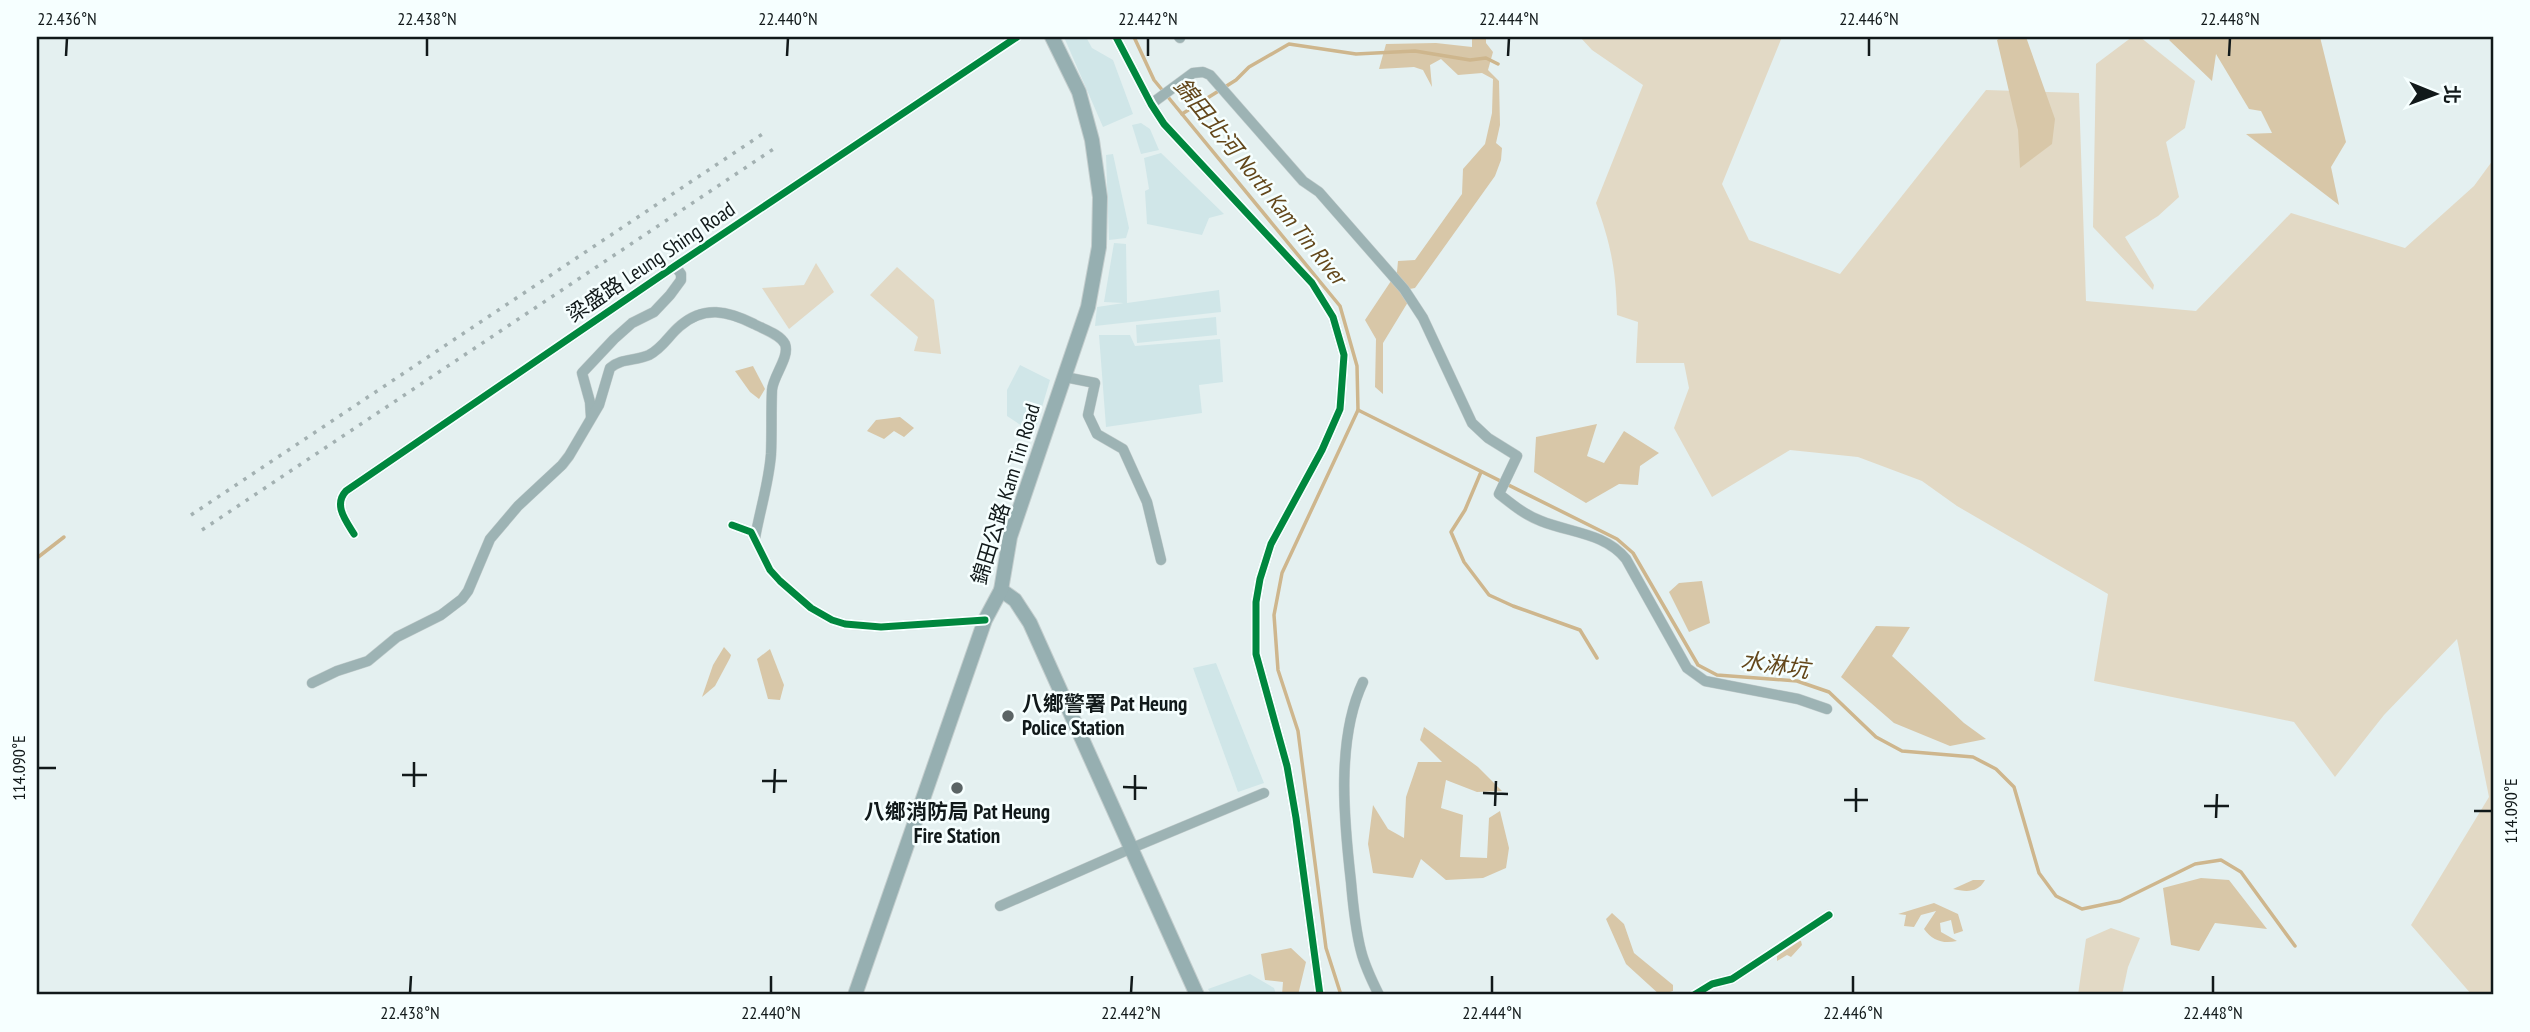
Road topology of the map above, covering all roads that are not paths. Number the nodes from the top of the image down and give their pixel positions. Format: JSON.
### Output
{"nodes":[{"id":1,"x":1017,"y":37,"type":"edge"},
{"id":2,"x":1052,"y":37,"type":"edge"},
{"id":3,"x":1116,"y":37,"type":"edge"},
{"id":4,"x":1154,"y":102,"type":"junction"},
{"id":5,"x":675,"y":265,"type":"junction"},
{"id":6,"x":1065,"y":377,"type":"junction"},
{"id":7,"x":591,"y":416,"type":"junction"},
{"id":8,"x":732,"y":525,"type":"dead end"},
{"id":9,"x":355,"y":534,"type":"dead end"},
{"id":10,"x":755,"y":538,"type":"junction"},
{"id":11,"x":1161,"y":560,"type":"dead end"},
{"id":12,"x":1001,"y":590,"type":"junction"},
{"id":13,"x":985,"y":621,"type":"junction"},
{"id":14,"x":1363,"y":682,"type":"dead end"},
{"id":15,"x":312,"y":684,"type":"dead end"},
{"id":16,"x":1827,"y":709,"type":"dead end"},
{"id":17,"x":1264,"y":793,"type":"dead end"},
{"id":18,"x":1132,"y":848,"type":"junction"},
{"id":19,"x":1000,"y":906,"type":"dead end"},
{"id":20,"x":1829,"y":915,"type":"dead end"},
{"id":21,"x":855,"y":995,"type":"edge"},
{"id":22,"x":1197,"y":995,"type":"edge"},
{"id":23,"x":1320,"y":995,"type":"edge"},
{"id":24,"x":1379,"y":995,"type":"edge"},
{"id":25,"x":1694,"y":995,"type":"edge"}],
"edges":[{"from":1,"to":5,"type":"street","name":"梁盛路 Leung Shing Road"},
{"from":2,"to":6,"type":"main road","name":"錦田公路 Kam Tin Road"},
{"from":3,"to":4,"type":"street"},
{"from":4,"to":16,"type":"street"},
{"from":4,"to":23,"type":"street"},
{"from":5,"to":7,"type":"street"},
{"from":5,"to":9,"type":"street","name":"梁盛路 Leung Shing Road"},
{"from":6,"to":11,"type":"street"},
{"from":6,"to":12,"type":"main road","name":"錦田公路 Kam Tin Road"},
{"from":7,"to":10,"type":"street"},
{"from":7,"to":15,"type":"street"},
{"from":8,"to":10,"type":"street"},
{"from":10,"to":13,"type":"street"},
{"from":12,"to":13,"type":"main road","name":"錦田公路 Kam Tin Road"},
{"from":12,"to":18,"type":"main road"},
{"from":13,"to":21,"type":"main road","name":"錦田公路 Kam Tin Road"},
{"from":14,"to":24,"type":"street"},
{"from":17,"to":18,"type":"street"},
{"from":18,"to":19,"type":"street"},
{"from":18,"to":22,"type":"main road"},
{"from":20,"to":25,"type":"street"}]}
